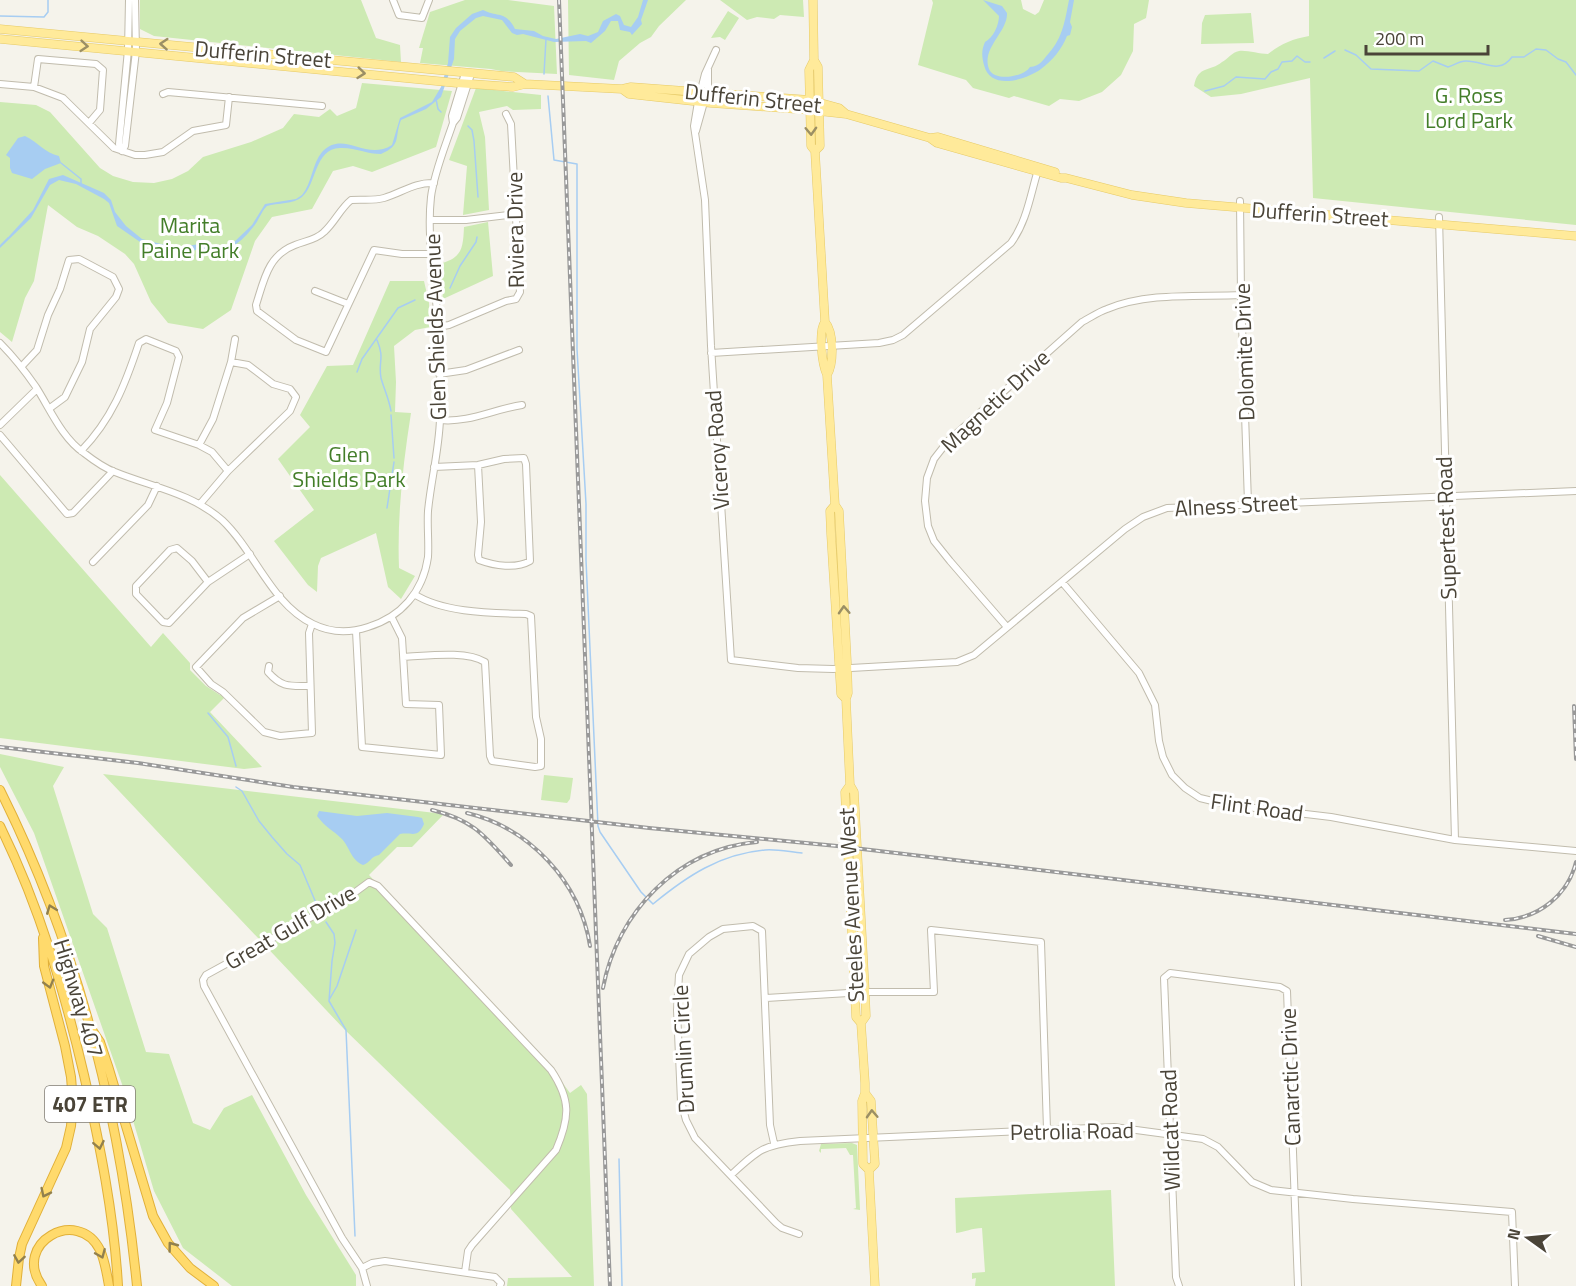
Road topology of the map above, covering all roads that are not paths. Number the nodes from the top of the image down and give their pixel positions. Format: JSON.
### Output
{"nodes":[{"id":1,"x":129,"y":0,"type":"edge"},
{"id":2,"x":135,"y":0,"type":"edge"},
{"id":3,"x":393,"y":0,"type":"edge"},
{"id":4,"x":429,"y":0,"type":"edge"},
{"id":5,"x":813,"y":0,"type":"edge"},
{"id":6,"x":0,"y":29,"type":"edge"},
{"id":7,"x":0,"y":39,"type":"edge"},
{"id":8,"x":133,"y":41,"type":"junction"},
{"id":9,"x":716,"y":50,"type":"dead end"},
{"id":10,"x":132,"y":51,"type":"junction"},
{"id":11,"x":814,"y":60,"type":"junction"},
{"id":12,"x":468,"y":73,"type":"junction"},
{"id":13,"x":461,"y":83,"type":"junction"},
{"id":14,"x":0,"y":84,"type":"edge"},
{"id":15,"x":525,"y":84,"type":"junction"},
{"id":16,"x":34,"y":87,"type":"junction"},
{"id":17,"x":622,"y":89,"type":"junction"},
{"id":18,"x":703,"y":93,"type":"junction"},
{"id":19,"x":162,"y":94,"type":"dead end"},
{"id":20,"x":229,"y":97,"type":"junction"},
{"id":21,"x":810,"y":100,"type":"junction"},
{"id":22,"x":700,"y":102,"type":"junction"},
{"id":23,"x":322,"y":106,"type":"dead end"},
{"id":24,"x":816,"y":108,"type":"junction"},
{"id":25,"x":506,"y":114,"type":"dead end"},
{"id":26,"x":89,"y":123,"type":"junction"},
{"id":27,"x":122,"y":151,"type":"junction"},
{"id":28,"x":1038,"y":169,"type":"junction"},
{"id":29,"x":434,"y":183,"type":"junction"},
{"id":30,"x":1241,"y":204,"type":"junction"},
{"id":31,"x":516,"y":214,"type":"junction"},
{"id":32,"x":431,"y":220,"type":"junction"},
{"id":33,"x":1439,"y":220,"type":"junction"},
{"id":34,"x":1576,"y":236,"type":"edge"},
{"id":35,"x":431,"y":254,"type":"junction"},
{"id":36,"x":315,"y":291,"type":"dead end"},
{"id":37,"x":1241,"y":295,"type":"junction"},
{"id":38,"x":348,"y":304,"type":"junction"},
{"id":39,"x":438,"y":327,"type":"junction"},
{"id":40,"x":235,"y":339,"type":"dead end"},
{"id":41,"x":0,"y":343,"type":"edge"},
{"id":42,"x":827,"y":346,"type":"junction"},
{"id":43,"x":519,"y":350,"type":"dead end"},
{"id":44,"x":711,"y":352,"type":"junction"},
{"id":45,"x":231,"y":362,"type":"junction"},
{"id":46,"x":22,"y":366,"type":"junction"},
{"id":47,"x":439,"y":374,"type":"junction"},
{"id":48,"x":37,"y":388,"type":"junction"},
{"id":49,"x":522,"y":405,"type":"dead end"},
{"id":50,"x":50,"y":408,"type":"junction"},
{"id":51,"x":440,"y":420,"type":"junction"},
{"id":52,"x":0,"y":425,"type":"edge"},
{"id":53,"x":0,"y":435,"type":"edge"},
{"id":54,"x":199,"y":445,"type":"junction"},
{"id":55,"x":81,"y":451,"type":"junction"},
{"id":56,"x":478,"y":465,"type":"junction"},
{"id":57,"x":434,"y":467,"type":"junction"},
{"id":58,"x":113,"y":471,"type":"junction"},
{"id":59,"x":228,"y":471,"type":"junction"},
{"id":60,"x":158,"y":486,"type":"junction"},
{"id":61,"x":1576,"y":491,"type":"edge"},
{"id":62,"x":1445,"y":495,"type":"junction"},
{"id":63,"x":1248,"y":503,"type":"junction"},
{"id":64,"x":200,"y":504,"type":"junction"},
{"id":65,"x":835,"y":505,"type":"junction"},
{"id":66,"x":831,"y":534,"type":"junction"},
{"id":67,"x":840,"y":534,"type":"junction"},
{"id":68,"x":250,"y":554,"type":"junction"},
{"id":69,"x":93,"y":562,"type":"dead end"},
{"id":70,"x":208,"y":582,"type":"junction"},
{"id":71,"x":1062,"y":582,"type":"junction"},
{"id":72,"x":414,"y":594,"type":"junction"},
{"id":73,"x":280,"y":596,"type":"junction"},
{"id":74,"x":392,"y":618,"type":"junction"},
{"id":75,"x":312,"y":624,"type":"junction"},
{"id":76,"x":1007,"y":627,"type":"junction"},
{"id":77,"x":356,"y":631,"type":"junction"},
{"id":78,"x":404,"y":657,"type":"junction"},
{"id":79,"x":269,"y":666,"type":"dead end"},
{"id":80,"x":844,"y":668,"type":"junction"},
{"id":81,"x":309,"y":686,"type":"junction"},
{"id":82,"x":850,"y":785,"type":"junction"},
{"id":83,"x":0,"y":790,"type":"edge"},
{"id":84,"x":0,"y":826,"type":"edge"},
{"id":85,"x":1455,"y":840,"type":"junction"},
{"id":86,"x":1576,"y":850,"type":"edge"},
{"id":87,"x":42,"y":926,"type":"junction"},
{"id":88,"x":1167,"y":974,"type":"joint"},
{"id":89,"x":856,"y":992,"type":"junction"},
{"id":90,"x":865,"y":992,"type":"junction"},
{"id":91,"x":765,"y":998,"type":"junction"},
{"id":92,"x":861,"y":1023,"type":"junction"},
{"id":93,"x":89,"y":1024,"type":"junction"},
{"id":94,"x":865,"y":1093,"type":"junction"},
{"id":95,"x":1047,"y":1129,"type":"junction"},
{"id":96,"x":1170,"y":1133,"type":"junction"},
{"id":97,"x":863,"y":1138,"type":"junction"},
{"id":98,"x":873,"y":1138,"type":"junction"},
{"id":99,"x":774,"y":1143,"type":"junction"},
{"id":100,"x":869,"y":1170,"type":"junction"},
{"id":101,"x":731,"y":1175,"type":"junction"},
{"id":102,"x":1294,"y":1192,"type":"junction"},
{"id":103,"x":799,"y":1234,"type":"dead end"},
{"id":104,"x":362,"y":1268,"type":"junction"},
{"id":105,"x":465,"y":1272,"type":"junction"},
{"id":106,"x":16,"y":1286,"type":"edge"},
{"id":107,"x":42,"y":1286,"type":"edge"},
{"id":108,"x":109,"y":1286,"type":"edge"},
{"id":109,"x":118,"y":1286,"type":"edge"},
{"id":110,"x":137,"y":1286,"type":"edge"},
{"id":111,"x":214,"y":1286,"type":"edge"},
{"id":112,"x":367,"y":1286,"type":"edge"},
{"id":113,"x":500,"y":1286,"type":"edge"},
{"id":114,"x":875,"y":1286,"type":"edge"},
{"id":115,"x":1179,"y":1286,"type":"edge"},
{"id":116,"x":1298,"y":1286,"type":"edge"},
{"id":117,"x":1515,"y":1286,"type":"edge"}],
"edges":[{"from":1,"to":8,"type":"street"},
{"from":2,"to":8,"type":"street"},
{"from":3,"to":4,"type":"street"},
{"from":5,"to":11,"type":"main road","name":"Steeles Avenue West"},
{"from":6,"to":8,"type":"main road","name":"Dufferin Street"},
{"from":7,"to":10,"type":"main road","name":"Dufferin Street","one_way":true},
{"from":8,"to":10,"type":"street"},
{"from":12,"to":8,"type":"main road","name":"Dufferin Street","one_way":true},
{"from":9,"to":18,"type":"street","name":"Viceroy Road"},
{"from":10,"to":13,"type":"main road","name":"Dufferin Street","one_way":true},
{"from":10,"to":27,"type":"street"},
{"from":11,"to":21,"type":"main road","name":"Steeles Avenue West"},
{"from":11,"to":24,"type":"main road","name":"Steeles Avenue West"},
{"from":12,"to":13,"type":"street","name":"Glen Shields Avenue"},
{"from":12,"to":15,"type":"main road","name":"Dufferin Street"},
{"from":13,"to":15,"type":"main road","name":"Dufferin Street"},
{"from":13,"to":29,"type":"street","name":"Glen Shields Avenue"},
{"from":14,"to":16,"type":"street"},
{"from":15,"to":17,"type":"main road","name":"Dufferin Street"},
{"from":16,"to":26,"type":"street"},
{"from":16,"to":26,"type":"street"},
{"from":17,"to":18,"type":"main road","name":"Dufferin Street"},
{"from":17,"to":22,"type":"main road","name":"Dufferin Street"},
{"from":18,"to":21,"type":"main road","name":"Dufferin Street"},
{"from":18,"to":22,"type":"street","name":"Viceroy Road"},
{"from":19,"to":20,"type":"street"},
{"from":20,"to":23,"type":"street"},
{"from":20,"to":27,"type":"street"},
{"from":21,"to":24,"type":"main road","name":"Steeles Avenue West"},
{"from":22,"to":24,"type":"main road","name":"Dufferin Street"},
{"from":22,"to":44,"type":"street","name":"Viceroy Road"},
{"from":24,"to":28,"type":"main road","name":"Dufferin Street"},
{"from":24,"to":42,"type":"main road","name":"Steeles Avenue West"},
{"from":25,"to":31,"type":"street","name":"Riviera Drive"},
{"from":26,"to":27,"type":"street"},
{"from":28,"to":30,"type":"main road","name":"Dufferin Street"},
{"from":28,"to":42,"type":"street"},
{"from":29,"to":32,"type":"street","name":"Glen Shields Avenue"},
{"from":29,"to":38,"type":"street"},
{"from":30,"to":33,"type":"main road","name":"Dufferin Street"},
{"from":30,"to":37,"type":"street","name":"Dolomite Drive"},
{"from":31,"to":32,"type":"street"},
{"from":31,"to":39,"type":"street","name":"Riviera Drive"},
{"from":32,"to":35,"type":"street","name":"Glen Shields Avenue"},
{"from":33,"to":34,"type":"main road","name":"Dufferin Street"},
{"from":33,"to":62,"type":"street","name":"Supertest Road"},
{"from":35,"to":38,"type":"street"},
{"from":35,"to":39,"type":"street","name":"Glen Shields Avenue"},
{"from":36,"to":38,"type":"street"},
{"from":37,"to":63,"type":"street","name":"Dolomite Drive"},
{"from":37,"to":76,"type":"street","name":"Magnetic Drive"},
{"from":39,"to":47,"type":"street","name":"Glen Shields Avenue"},
{"from":40,"to":45,"type":"street"},
{"from":41,"to":46,"type":"street","name":"Glen Shields Avenue"},
{"from":42,"to":44,"type":"street"},
{"from":42,"to":65,"type":"main road","name":"Steeles Avenue West"},
{"from":43,"to":47,"type":"street"},
{"from":44,"to":80,"type":"street","name":"Viceroy Road"},
{"from":45,"to":54,"type":"street"},
{"from":45,"to":59,"type":"street"},
{"from":46,"to":48,"type":"street","name":"Glen Shields Avenue"},
{"from":46,"to":50,"type":"street"},
{"from":47,"to":51,"type":"street","name":"Glen Shields Avenue"},
{"from":48,"to":50,"type":"street","name":"Glen Shields Avenue"},
{"from":48,"to":52,"type":"street"},
{"from":49,"to":51,"type":"street"},
{"from":50,"to":55,"type":"street","name":"Glen Shields Avenue"},
{"from":51,"to":57,"type":"street","name":"Glen Shields Avenue"},
{"from":53,"to":58,"type":"street"},
{"from":54,"to":55,"type":"street"},
{"from":54,"to":59,"type":"street"},
{"from":55,"to":58,"type":"street","name":"Glen Shields Avenue"},
{"from":56,"to":56,"type":"street"},
{"from":56,"to":57,"type":"street"},
{"from":57,"to":72,"type":"street","name":"Glen Shields Avenue"},
{"from":58,"to":60,"type":"street","name":"Glen Shields Avenue"},
{"from":59,"to":64,"type":"street"},
{"from":60,"to":64,"type":"street","name":"Glen Shields Avenue"},
{"from":60,"to":69,"type":"street"},
{"from":61,"to":62,"type":"street","name":"Alness Street"},
{"from":62,"to":63,"type":"street","name":"Alness Street"},
{"from":62,"to":85,"type":"street","name":"Supertest Road"},
{"from":63,"to":71,"type":"street","name":"Alness Street"},
{"from":64,"to":68,"type":"street","name":"Glen Shields Avenue"},
{"from":65,"to":66,"type":"main road","name":"Steeles Avenue West"},
{"from":65,"to":67,"type":"main road","name":"Steeles Avenue West"},
{"from":66,"to":67,"type":"main road"},
{"from":66,"to":80,"type":"main road","name":"Steeles Avenue West"},
{"from":80,"to":67,"type":"main road","name":"Steeles Avenue West","one_way":true},
{"from":68,"to":70,"type":"street"},
{"from":68,"to":73,"type":"street","name":"Glen Shields Avenue"},
{"from":70,"to":70,"type":"street"},
{"from":71,"to":76,"type":"street","name":"Alness Street"},
{"from":71,"to":85,"type":"street","name":"Flint Road"},
{"from":72,"to":74,"type":"street","name":"Glen Shields Avenue"},
{"from":72,"to":78,"type":"street"},
{"from":73,"to":75,"type":"street","name":"Glen Shields Avenue"},
{"from":73,"to":81,"type":"street"},
{"from":74,"to":77,"type":"street","name":"Glen Shields Avenue"},
{"from":74,"to":78,"type":"street"},
{"from":75,"to":77,"type":"street","name":"Glen Shields Avenue"},
{"from":75,"to":81,"type":"street"},
{"from":76,"to":80,"type":"street","name":"Alness Street"},
{"from":77,"to":78,"type":"street"},
{"from":79,"to":81,"type":"street"},
{"from":80,"to":82,"type":"main road","name":"Steeles Avenue West"},
{"from":82,"to":89,"type":"main road","name":"Steeles Avenue West"},
{"from":82,"to":90,"type":"main road","name":"Steeles Avenue West"},
{"from":93,"to":83,"type":"highway","name":"Highway 407","number":"407 ETR","one_way":true},
{"from":84,"to":87,"type":"highway","name":"Highway 407","number":"407 ETR"},
{"from":85,"to":86,"type":"street","name":"Flint Road"},
{"from":87,"to":106,"type":"highway","one_way":true},
{"from":87,"to":109,"type":"highway","name":"Highway 407","number":"407 ETR","one_way":true},
{"from":88,"to":96,"type":"street","name":"Wildcat Road"},
{"from":88,"to":102,"type":"street","name":"Canarctic Drive"},
{"from":89,"to":90,"type":"street"},
{"from":89,"to":91,"type":"street"},
{"from":89,"to":92,"type":"main road","name":"Steeles Avenue West"},
{"from":90,"to":92,"type":"main road","name":"Steeles Avenue West"},
{"from":90,"to":95,"type":"street"},
{"from":91,"to":99,"type":"street","name":"Drumlin Circle"},
{"from":91,"to":101,"type":"street","name":"Drumlin Circle"},
{"from":92,"to":94,"type":"main road","name":"Steeles Avenue West"},
{"from":93,"to":110,"type":"highway","name":"Highway 407","number":"407 ETR"},
{"from":111,"to":93,"type":"highway","one_way":true},
{"from":94,"to":97,"type":"main road","name":"Steeles Avenue West"},
{"from":98,"to":94,"type":"main road","name":"Steeles Avenue West","one_way":true},
{"from":95,"to":96,"type":"street","name":"Petrolia Road"},
{"from":95,"to":98,"type":"street","name":"Petrolia Road"},
{"from":96,"to":102,"type":"street","name":"Petrolia Road"},
{"from":96,"to":115,"type":"street","name":"Wildcat Road"},
{"from":97,"to":98,"type":"street","name":"Petrolia Road"},
{"from":97,"to":99,"type":"street","name":"Petrolia Road"},
{"from":97,"to":100,"type":"main road","name":"Steeles Avenue West"},
{"from":98,"to":100,"type":"main road","name":"Steeles Avenue West"},
{"from":99,"to":101,"type":"street"},
{"from":100,"to":114,"type":"main road","name":"Steeles Avenue West"},
{"from":101,"to":103,"type":"street"},
{"from":102,"to":116,"type":"street","name":"Canarctic Drive"},
{"from":102,"to":117,"type":"street","name":"Petrolia Road"},
{"from":104,"to":105,"type":"street"},
{"from":104,"to":105,"type":"street","name":"Great Gulf Drive"},
{"from":104,"to":112,"type":"street","name":"Great Gulf Drive"},
{"from":105,"to":113,"type":"street"},
{"from":107,"to":108,"type":"highway","one_way":true}]}
